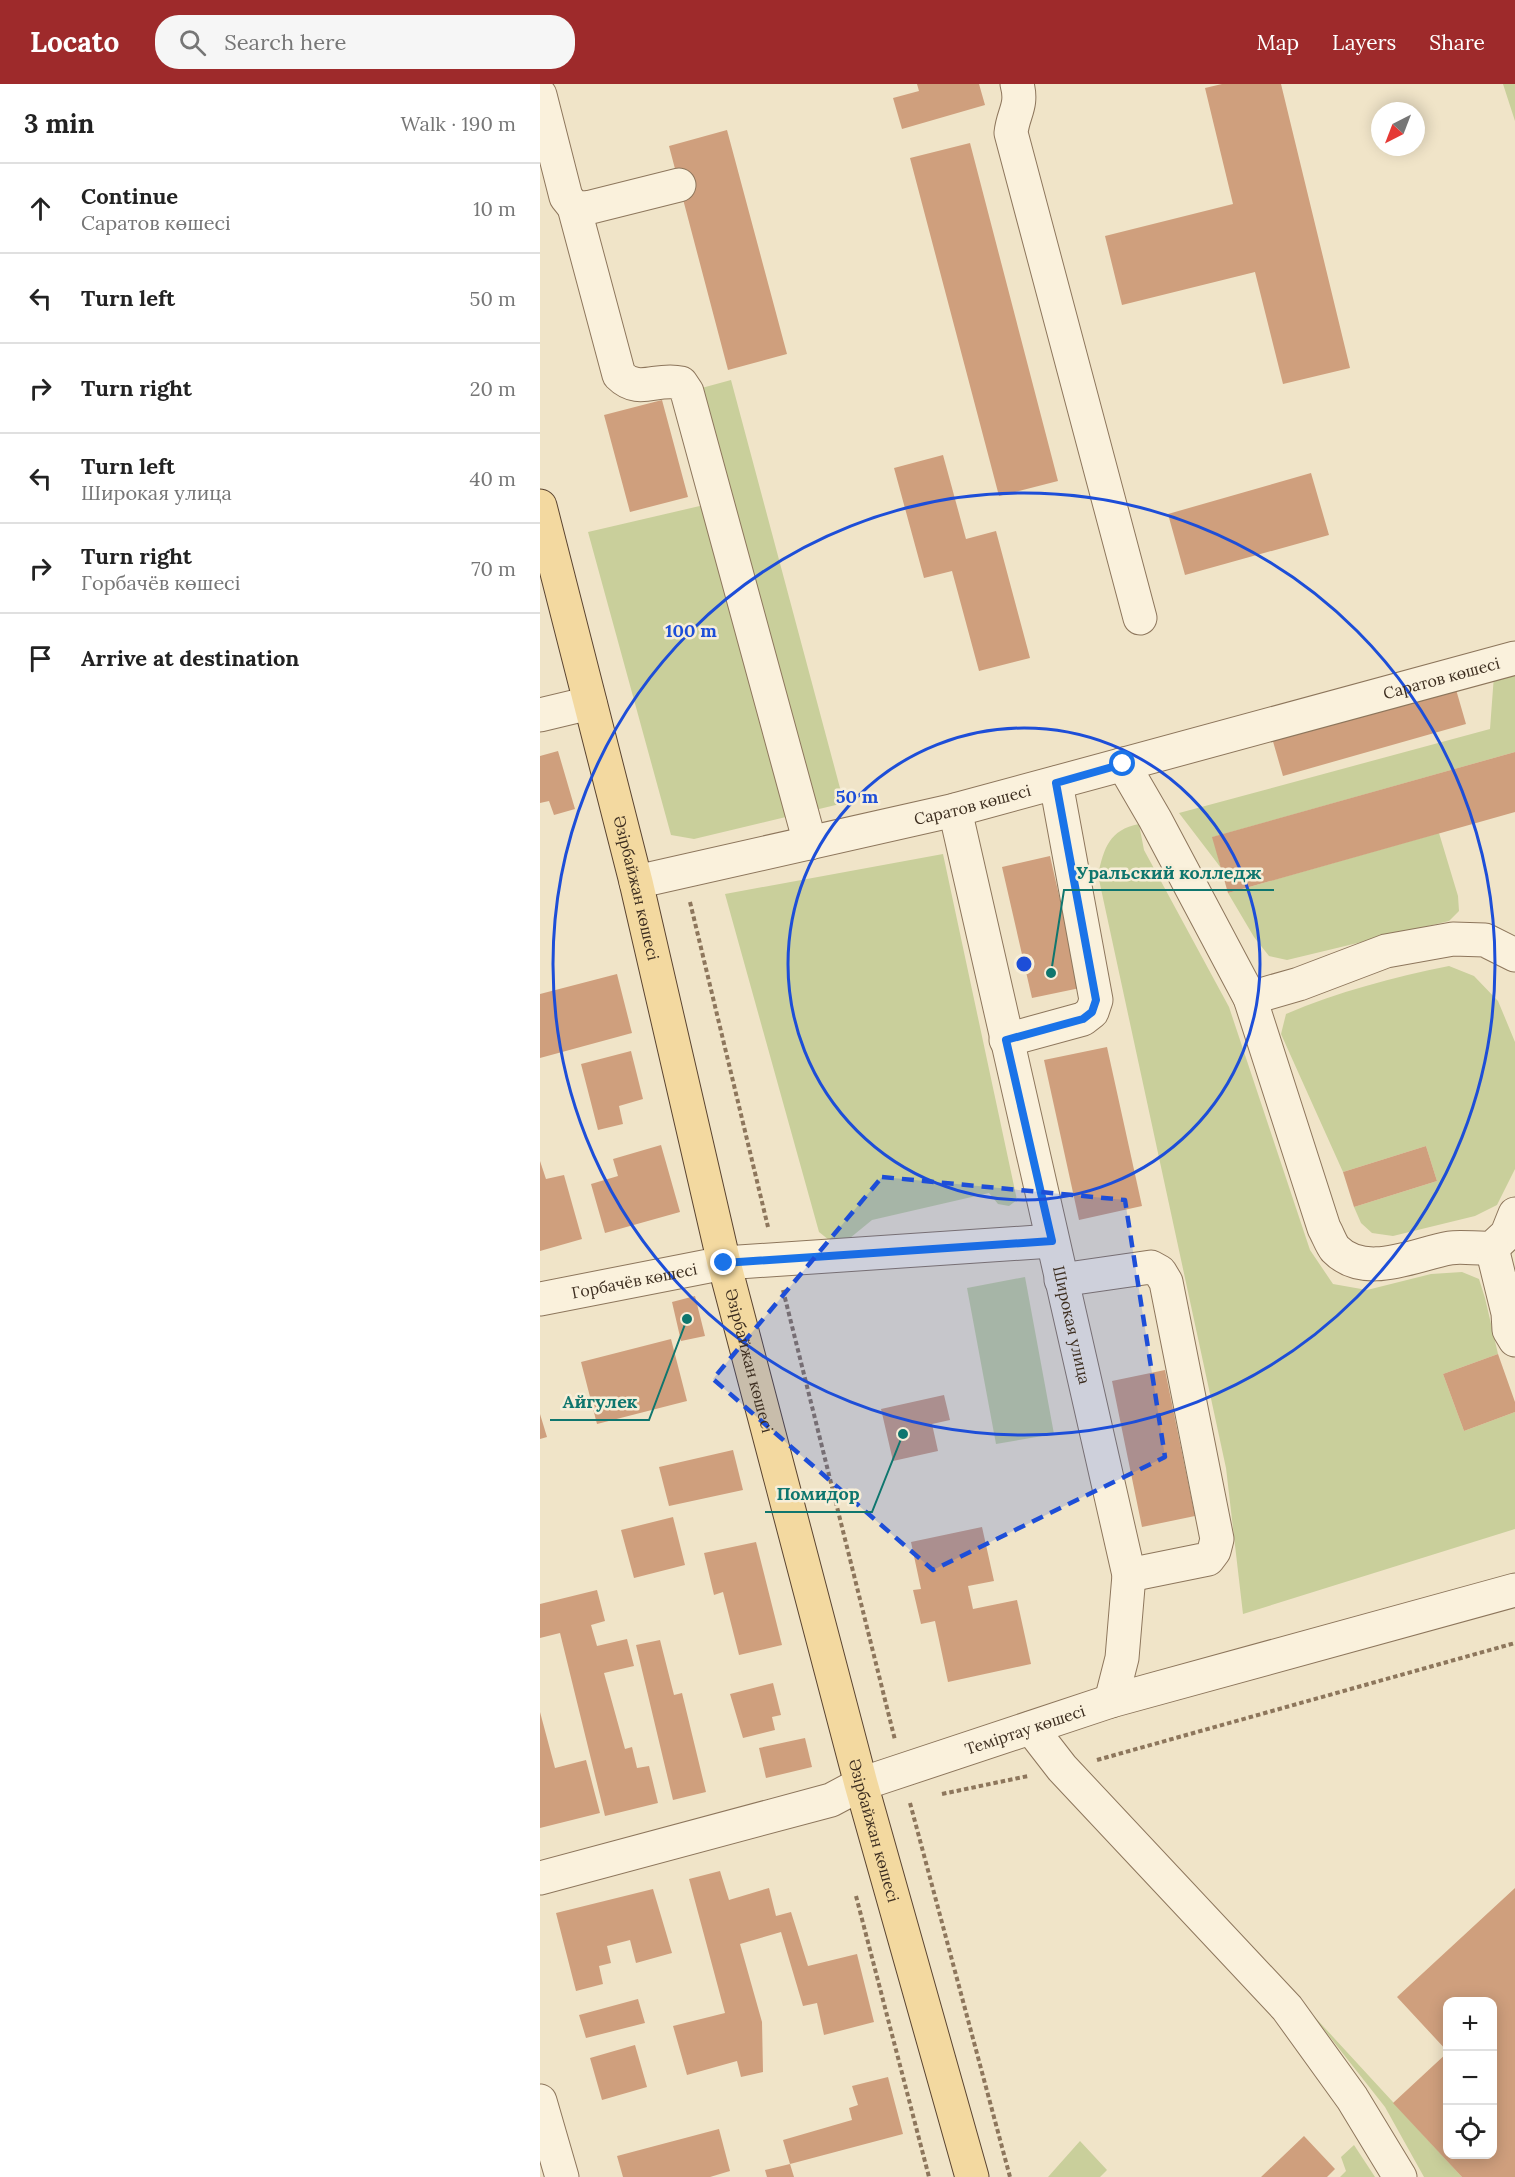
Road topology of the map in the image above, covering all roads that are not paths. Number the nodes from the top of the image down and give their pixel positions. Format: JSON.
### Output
{"nodes":[{"id":1,"x":1017,"y":84,"type":"edge"},
{"id":2,"x":540,"y":95,"type":"edge"},
{"id":3,"x":679,"y":184,"type":"dead end"},
{"id":4,"x":574,"y":207,"type":"junction"},
{"id":5,"x":540,"y":506,"type":"edge"},
{"id":6,"x":1140,"y":618,"type":"dead end"},
{"id":7,"x":1515,"y":657,"type":"edge"},
{"id":8,"x":590,"y":703,"type":"junction"},
{"id":9,"x":540,"y":715,"type":"edge"},
{"id":10,"x":1123,"y":764,"type":"junction"},
{"id":11,"x":1056,"y":783,"type":"junction"},
{"id":12,"x":955,"y":810,"type":"junction"},
{"id":13,"x":810,"y":843,"type":"junction"},
{"id":14,"x":636,"y":882,"type":"junction"},
{"id":15,"x":1515,"y":955,"type":"edge"},
{"id":16,"x":1250,"y":998,"type":"junction"},
{"id":17,"x":1006,"y":1040,"type":"junction"},
{"id":18,"x":1515,"y":1214,"type":"edge"},
{"id":19,"x":1052,"y":1241,"type":"junction"},
{"id":20,"x":1492,"y":1248,"type":"junction"},
{"id":21,"x":724,"y":1263,"type":"junction"},
{"id":22,"x":1061,"y":1280,"type":"junction"},
{"id":23,"x":540,"y":1299,"type":"edge"},
{"id":24,"x":1515,"y":1340,"type":"edge"},
{"id":25,"x":1129,"y":1575,"type":"junction"},
{"id":26,"x":1515,"y":1590,"type":"edge"},
{"id":27,"x":1112,"y":1701,"type":"junction"},
{"id":28,"x":1031,"y":1728,"type":"junction"},
{"id":29,"x":861,"y":1784,"type":"junction"},
{"id":30,"x":540,"y":1878,"type":"edge"},
{"id":31,"x":540,"y":2101,"type":"edge"},
{"id":32,"x":562,"y":2177,"type":"edge"},
{"id":33,"x":972,"y":2177,"type":"edge"},
{"id":34,"x":1400,"y":2177,"type":"edge"}],
"edges":[{"from":1,"to":6,"type":"street"},
{"from":2,"to":4,"type":"street"},
{"from":3,"to":4,"type":"street"},
{"from":4,"to":13,"type":"street"},
{"from":5,"to":8,"type":"main road","name":"Әзірбайжан көшесі"},
{"from":7,"to":10,"type":"street","name":"Саратов көшесі"},
{"from":8,"to":9,"type":"street"},
{"from":8,"to":14,"type":"main road","name":"Әзірбайжан көшесі"},
{"from":10,"to":11,"type":"street","name":"Саратов көшесі"},
{"from":10,"to":16,"type":"street"},
{"from":11,"to":12,"type":"street","name":"Саратов көшесі"},
{"from":11,"to":17,"type":"street"},
{"from":12,"to":13,"type":"street","name":"Саратов көшесі"},
{"from":12,"to":17,"type":"street","name":"Широкая улица"},
{"from":13,"to":14,"type":"street","name":"Саратов көшесі"},
{"from":14,"to":21,"type":"main road","name":"Әзірбайжан көшесі"},
{"from":15,"to":16,"type":"street"},
{"from":16,"to":20,"type":"street"},
{"from":17,"to":19,"type":"street","name":"Широкая улица"},
{"from":18,"to":20,"type":"street"},
{"from":19,"to":21,"type":"street","name":"Горбачёв көшесі"},
{"from":19,"to":22,"type":"street","name":"Широкая улица"},
{"from":20,"to":24,"type":"street"},
{"from":21,"to":23,"type":"street","name":"Горбачёв көшесі"},
{"from":21,"to":29,"type":"main road","name":"Әзірбайжан көшесі"},
{"from":22,"to":25,"type":"street","name":"Широкая улица"},
{"from":22,"to":25,"type":"street"},
{"from":25,"to":27,"type":"street","name":"Широкая улица"},
{"from":26,"to":27,"type":"street","name":"Теміртау көшесі"},
{"from":27,"to":28,"type":"street","name":"Теміртау көшесі"},
{"from":28,"to":29,"type":"street","name":"Теміртау көшесі"},
{"from":28,"to":34,"type":"street"},
{"from":29,"to":30,"type":"street","name":"Теміртау көшесі"},
{"from":29,"to":33,"type":"main road","name":"Әзірбайжан көшесі"},
{"from":31,"to":32,"type":"street"}]}
